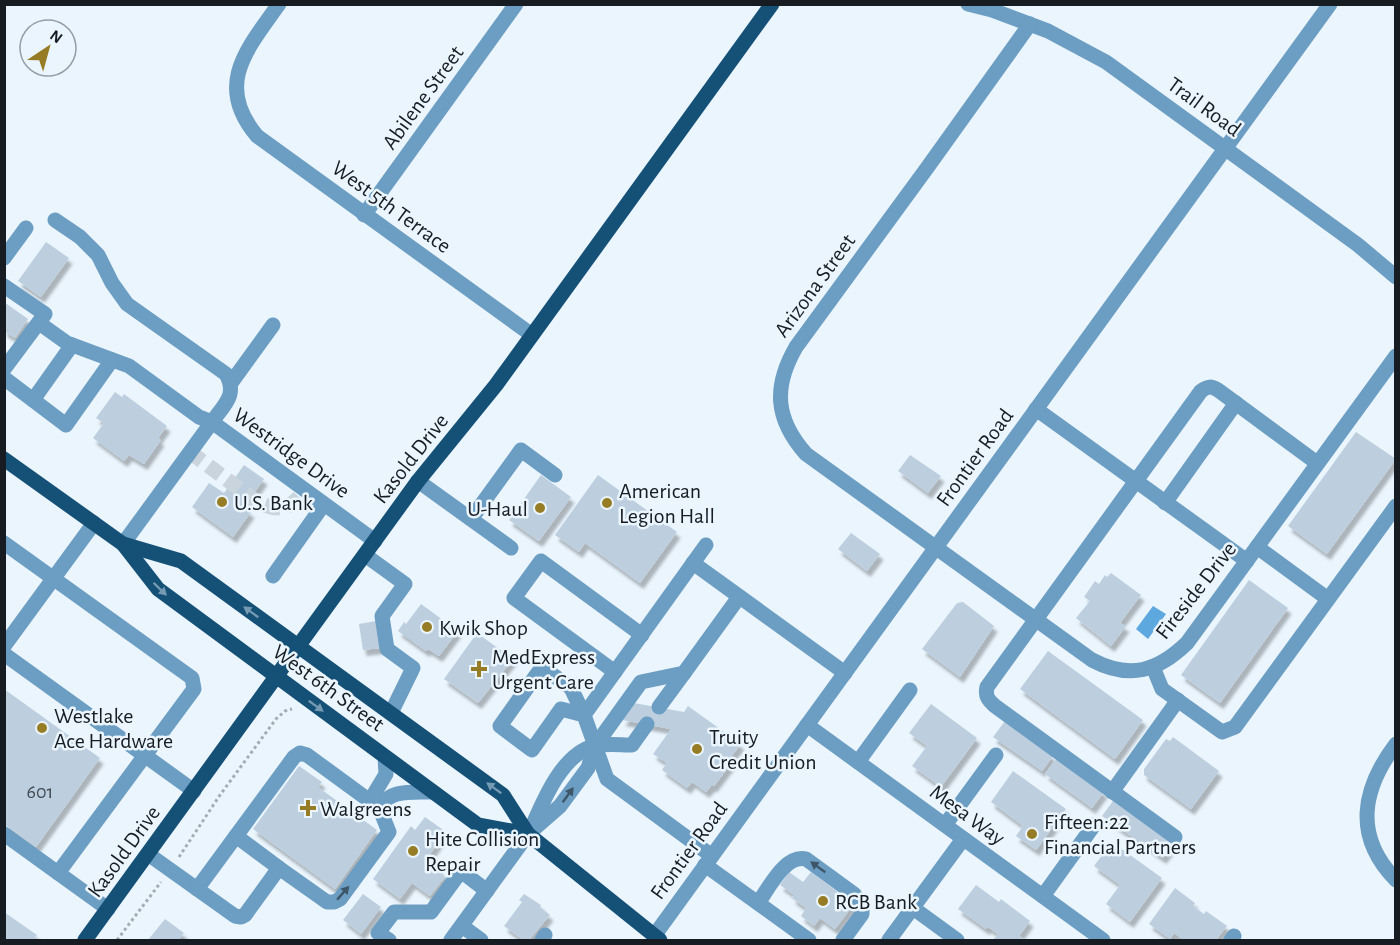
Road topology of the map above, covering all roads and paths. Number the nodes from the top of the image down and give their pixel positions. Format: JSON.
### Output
{"nodes":[{"id":1,"x":279,"y":4,"type":"edge"},
{"id":2,"x":516,"y":4,"type":"edge"},
{"id":3,"x":772,"y":4,"type":"edge"},
{"id":4,"x":969,"y":4,"type":"edge"},
{"id":5,"x":1330,"y":4,"type":"edge"},
{"id":6,"x":1030,"y":24,"type":"junction"},
{"id":7,"x":1225,"y":148,"type":"junction"},
{"id":8,"x":364,"y":215,"type":"junction"},
{"id":9,"x":55,"y":220,"type":"dead end"},
{"id":10,"x":26,"y":228,"type":"dead end"},
{"id":11,"x":4,"y":258,"type":"edge"},
{"id":12,"x":1395,"y":277,"type":"edge"},
{"id":13,"x":4,"y":286,"type":"edge"},
{"id":14,"x":39,"y":323,"type":"junction"},
{"id":15,"x":273,"y":325,"type":"dead end"},
{"id":16,"x":532,"y":335,"type":"junction"},
{"id":17,"x":72,"y":345,"type":"junction"},
{"id":18,"x":1395,"y":356,"type":"edge"},
{"id":19,"x":112,"y":360,"type":"junction"},
{"id":20,"x":4,"y":369,"type":"edge"},
{"id":21,"x":4,"y":378,"type":"edge"},
{"id":22,"x":231,"y":383,"type":"junction"},
{"id":23,"x":33,"y":400,"type":"junction"},
{"id":24,"x":1236,"y":403,"type":"junction"},
{"id":25,"x":1036,"y":409,"type":"junction"},
{"id":26,"x":212,"y":422,"type":"junction"},
{"id":27,"x":4,"y":459,"type":"edge"},
{"id":28,"x":1317,"y":463,"type":"junction"},
{"id":29,"x":555,"y":475,"type":"dead end"},
{"id":30,"x":418,"y":481,"type":"junction"},
{"id":31,"x":1136,"y":481,"type":"junction"},
{"id":32,"x":1165,"y":502,"type":"junction"},
{"id":33,"x":324,"y":504,"type":"junction"},
{"id":34,"x":1395,"y":506,"type":"edge"},
{"id":35,"x":471,"y":519,"type":"junction"},
{"id":36,"x":94,"y":523,"type":"junction"},
{"id":37,"x":375,"y":541,"type":"junction"},
{"id":38,"x":4,"y":543,"type":"edge"},
{"id":39,"x":123,"y":544,"type":"junction"},
{"id":40,"x":706,"y":545,"type":"dead end"},
{"id":41,"x":936,"y":547,"type":"junction"},
{"id":42,"x":1257,"y":547,"type":"junction"},
{"id":43,"x":511,"y":548,"type":"dead end"},
{"id":44,"x":365,"y":555,"type":"junction"},
{"id":45,"x":1246,"y":561,"type":"junction"},
{"id":46,"x":693,"y":563,"type":"junction"},
{"id":47,"x":273,"y":576,"type":"dead end"},
{"id":48,"x":53,"y":578,"type":"junction"},
{"id":49,"x":739,"y":597,"type":"junction"},
{"id":50,"x":1328,"y":599,"type":"junction"},
{"id":51,"x":1036,"y":620,"type":"junction"},
{"id":52,"x":642,"y":635,"type":"junction"},
{"id":53,"x":4,"y":646,"type":"edge"},
{"id":54,"x":299,"y":647,"type":"junction"},
{"id":55,"x":4,"y":654,"type":"edge"},
{"id":56,"x":1153,"y":667,"type":"junction"},
{"id":57,"x":615,"y":672,"type":"junction"},
{"id":58,"x":684,"y":673,"type":"junction"},
{"id":59,"x":844,"y":673,"type":"junction"},
{"id":60,"x":277,"y":676,"type":"junction"},
{"id":61,"x":910,"y":690,"type":"dead end"},
{"id":62,"x":1178,"y":700,"type":"junction"},
{"id":63,"x":659,"y":708,"type":"dead end"},
{"id":64,"x":292,"y":709,"type":"dead end"},
{"id":65,"x":391,"y":713,"type":"junction"},
{"id":66,"x":584,"y":715,"type":"junction"},
{"id":67,"x":647,"y":724,"type":"dead end"},
{"id":68,"x":807,"y":725,"type":"junction"},
{"id":69,"x":1395,"y":744,"type":"edge"},
{"id":70,"x":595,"y":746,"type":"junction"},
{"id":71,"x":996,"y":755,"type":"dead end"},
{"id":72,"x":145,"y":756,"type":"junction"},
{"id":73,"x":385,"y":757,"type":"junction"},
{"id":74,"x":858,"y":762,"type":"junction"},
{"id":75,"x":194,"y":791,"type":"junction"},
{"id":76,"x":433,"y":792,"type":"junction"},
{"id":77,"x":1112,"y":792,"type":"junction"},
{"id":78,"x":374,"y":804,"type":"junction"},
{"id":79,"x":945,"y":825,"type":"junction"},
{"id":80,"x":1094,"y":825,"type":"dead end"},
{"id":81,"x":4,"y":834,"type":"edge"},
{"id":82,"x":528,"y":834,"type":"junction"},
{"id":83,"x":236,"y":836,"type":"junction"},
{"id":84,"x":1175,"y":837,"type":"dead end"},
{"id":85,"x":963,"y":839,"type":"junction"},
{"id":86,"x":148,"y":854,"type":"junction"},
{"id":87,"x":709,"y":860,"type":"junction"},
{"id":88,"x":279,"y":868,"type":"junction"},
{"id":89,"x":170,"y":869,"type":"junction"},
{"id":90,"x":58,"y":873,"type":"junction"},
{"id":91,"x":1395,"y":880,"type":"edge"},
{"id":92,"x":197,"y":889,"type":"junction"},
{"id":93,"x":487,"y":891,"type":"junction"},
{"id":94,"x":1043,"y":896,"type":"junction"},
{"id":95,"x":758,"y":903,"type":"junction"},
{"id":96,"x":913,"y":908,"type":"junction"},
{"id":97,"x":108,"y":909,"type":"junction"},
{"id":98,"x":462,"y":926,"type":"junction"},
{"id":99,"x":657,"y":938,"type":"edge"},
{"id":100,"x":893,"y":939,"type":"edge"},
{"id":101,"x":85,"y":940,"type":"edge"},
{"id":102,"x":117,"y":940,"type":"edge"},
{"id":103,"x":389,"y":940,"type":"edge"},
{"id":104,"x":451,"y":940,"type":"edge"},
{"id":105,"x":481,"y":940,"type":"edge"},
{"id":106,"x":809,"y":940,"type":"edge"},
{"id":107,"x":843,"y":940,"type":"edge"},
{"id":108,"x":957,"y":940,"type":"edge"},
{"id":109,"x":1104,"y":940,"type":"edge"}],
"edges":[{"from":1,"to":8,"type":"street","name":"West 5th Terrace"},
{"from":2,"to":8,"type":"street","name":"Abilene Street"},
{"from":3,"to":16,"type":"main road","name":"Kasold Drive"},
{"from":4,"to":6,"type":"street","name":"Trail Road"},
{"from":5,"to":7,"type":"street","name":"Frontier Road"},
{"from":6,"to":7,"type":"street","name":"Trail Road"},
{"from":6,"to":41,"type":"street","name":"Arizona Street"},
{"from":7,"to":12,"type":"street","name":"Trail Road"},
{"from":7,"to":25,"type":"street","name":"Frontier Road"},
{"from":8,"to":16,"type":"street","name":"West 5th Terrace"},
{"from":9,"to":22,"type":"street","name":"Westridge Drive"},
{"from":10,"to":11,"type":"street"},
{"from":13,"to":14,"type":"street"},
{"from":14,"to":17,"type":"street"},
{"from":14,"to":20,"type":"street"},
{"from":15,"to":22,"type":"street"},
{"from":16,"to":30,"type":"main road","name":"Kasold Drive"},
{"from":17,"to":19,"type":"street"},
{"from":17,"to":23,"type":"street"},
{"from":18,"to":28,"type":"street","name":"Fireside Drive"},
{"from":19,"to":23,"type":"street"},
{"from":19,"to":26,"type":"street"},
{"from":21,"to":23,"type":"street"},
{"from":22,"to":26,"type":"street","name":"Westridge Drive"},
{"from":24,"to":28,"type":"street"},
{"from":24,"to":31,"type":"street"},
{"from":24,"to":32,"type":"street"},
{"from":25,"to":31,"type":"street"},
{"from":25,"to":41,"type":"street","name":"Frontier Road"},
{"from":26,"to":33,"type":"street","name":"Westridge Drive"},
{"from":26,"to":39,"type":"street"},
{"from":27,"to":36,"type":"main road","name":"West 6th Street"},
{"from":28,"to":42,"type":"street","name":"Fireside Drive"},
{"from":29,"to":35,"type":"street"},
{"from":30,"to":35,"type":"street"},
{"from":30,"to":37,"type":"main road","name":"Kasold Drive"},
{"from":31,"to":32,"type":"street"},
{"from":31,"to":51,"type":"street"},
{"from":32,"to":45,"type":"street"},
{"from":33,"to":37,"type":"street","name":"Westridge Drive"},
{"from":33,"to":47,"type":"street"},
{"from":34,"to":50,"type":"street"},
{"from":35,"to":43,"type":"street"},
{"from":36,"to":39,"type":"main road","name":"West 6th Street"},
{"from":36,"to":48,"type":"street"},
{"from":37,"to":44,"type":"main road","name":"Kasold Drive"},
{"from":38,"to":48,"type":"street"},
{"from":54,"to":39,"type":"main road","name":"West 6th Street","one_way":true},
{"from":39,"to":60,"type":"main road","name":"West 6th Street","one_way":true},
{"from":40,"to":46,"type":"street"},
{"from":41,"to":51,"type":"street","name":"Fireside Drive"},
{"from":41,"to":59,"type":"street","name":"Frontier Road"},
{"from":42,"to":45,"type":"street","name":"Fireside Drive"},
{"from":42,"to":50,"type":"street"},
{"from":44,"to":54,"type":"main road","name":"Kasold Drive"},
{"from":44,"to":65,"type":"street"},
{"from":45,"to":56,"type":"street","name":"Fireside Drive"},
{"from":46,"to":49,"type":"street"},
{"from":46,"to":52,"type":"street"},
{"from":48,"to":53,"type":"street"},
{"from":48,"to":72,"type":"street"},
{"from":49,"to":58,"type":"street"},
{"from":49,"to":59,"type":"street"},
{"from":50,"to":62,"type":"street"},
{"from":51,"to":56,"type":"street","name":"Fireside Drive"},
{"from":51,"to":77,"type":"street"},
{"from":52,"to":57,"type":"street"},
{"from":52,"to":57,"type":"street"},
{"from":54,"to":60,"type":"main road","name":"Kasold Drive"},
{"from":54,"to":65,"type":"main road","name":"West 6th Street"},
{"from":55,"to":72,"type":"street"},
{"from":56,"to":62,"type":"street"},
{"from":57,"to":66,"type":"street"},
{"from":58,"to":63,"type":"street"},
{"from":58,"to":70,"type":"street"},
{"from":59,"to":68,"type":"street","name":"Frontier Road"},
{"from":60,"to":73,"type":"main road","name":"West 6th Street","one_way":true},
{"from":60,"to":75,"type":"main road","name":"Kasold Drive"},
{"from":61,"to":74,"type":"street"},
{"from":62,"to":77,"type":"street"},
{"from":64,"to":89,"type":"path"},
{"from":82,"to":65,"type":"main road","name":"West 6th Street","one_way":true},
{"from":66,"to":66,"type":"street"},
{"from":66,"to":70,"type":"street"},
{"from":67,"to":70,"type":"street"},
{"from":68,"to":74,"type":"street","name":"Mesa Way"},
{"from":68,"to":87,"type":"street","name":"Frontier Road"},
{"from":69,"to":91,"type":"street"},
{"from":70,"to":82,"type":"street"},
{"from":70,"to":87,"type":"street"},
{"from":71,"to":79,"type":"street"},
{"from":72,"to":75,"type":"street"},
{"from":72,"to":90,"type":"street"},
{"from":73,"to":76,"type":"main road","name":"West 6th Street"},
{"from":73,"to":78,"type":"street"},
{"from":74,"to":79,"type":"street","name":"Mesa Way"},
{"from":75,"to":86,"type":"main road","name":"Kasold Drive"},
{"from":76,"to":78,"type":"street"},
{"from":76,"to":82,"type":"main road","name":"West 6th Street"},
{"from":77,"to":84,"type":"street"},
{"from":78,"to":83,"type":"street"},
{"from":88,"to":78,"type":"street","one_way":true},
{"from":79,"to":85,"type":"street","name":"Mesa Way"},
{"from":80,"to":94,"type":"street"},
{"from":81,"to":90,"type":"street"},
{"from":82,"to":93,"type":"street"},
{"from":82,"to":99,"type":"main road","name":"West 6th Street"},
{"from":83,"to":88,"type":"street"},
{"from":83,"to":92,"type":"street"},
{"from":85,"to":94,"type":"street","name":"Mesa Way"},
{"from":85,"to":96,"type":"street"},
{"from":86,"to":89,"type":"street"},
{"from":86,"to":97,"type":"main road","name":"Kasold Drive"},
{"from":87,"to":95,"type":"street"},
{"from":87,"to":99,"type":"street","name":"Frontier Road"},
{"from":88,"to":92,"type":"street"},
{"from":89,"to":92,"type":"street"},
{"from":89,"to":102,"type":"path"},
{"from":90,"to":97,"type":"street"},
{"from":93,"to":98,"type":"street"},
{"from":93,"to":103,"type":"street"},
{"from":94,"to":109,"type":"street","name":"Mesa Way"},
{"from":95,"to":106,"type":"street"},
{"from":107,"to":95,"type":"street","one_way":true},
{"from":96,"to":100,"type":"street"},
{"from":96,"to":108,"type":"street"},
{"from":97,"to":101,"type":"main road","name":"Kasold Drive"},
{"from":98,"to":104,"type":"street"},
{"from":98,"to":105,"type":"street"}]}
